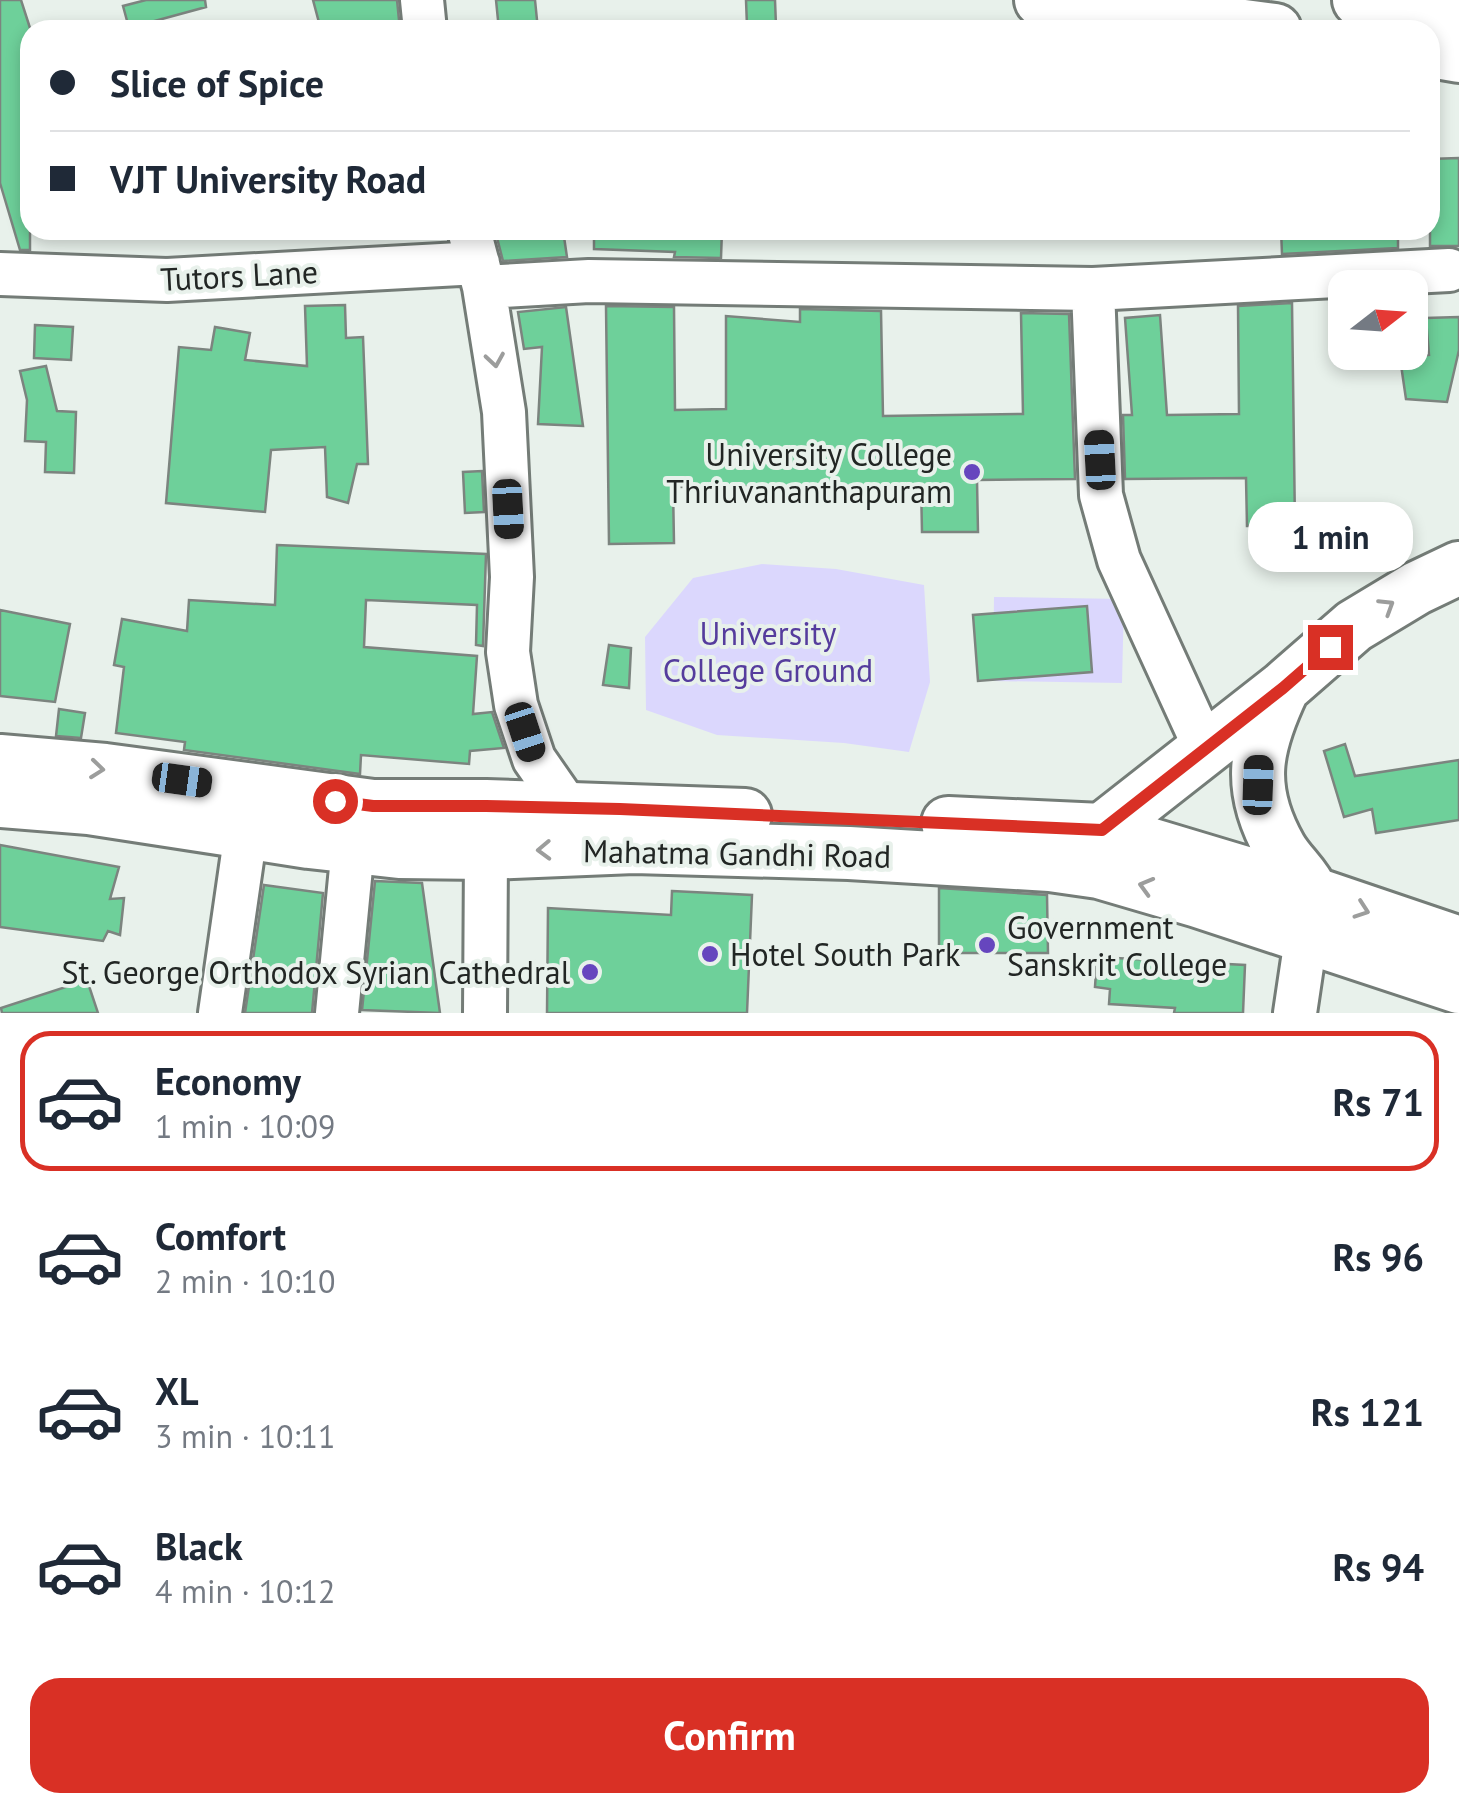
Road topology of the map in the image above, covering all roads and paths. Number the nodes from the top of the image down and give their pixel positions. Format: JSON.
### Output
{"nodes":[{"id":1,"x":1040,"y":0,"type":"edge"},
{"id":2,"x":1360,"y":0,"type":"edge"},
{"id":3,"x":1459,"y":14,"type":"edge"},
{"id":4,"x":1197,"y":20,"type":"edge"},
{"id":5,"x":477,"y":260,"type":"edge"},
{"id":6,"x":1,"y":270,"type":"edge"},
{"id":7,"x":1449,"y":270,"type":"dead end"},
{"id":8,"x":1093,"y":290,"type":"junction"},
{"id":9,"x":1459,"y":568,"type":"edge"},
{"id":10,"x":1283,"y":688,"type":"junction"},
{"id":11,"x":1205,"y":748,"type":"junction"},
{"id":12,"x":0,"y":760,"type":"edge"},
{"id":13,"x":0,"y":801,"type":"edge"},
{"id":14,"x":568,"y":808,"type":"junction"},
{"id":15,"x":1102,"y":830,"type":"junction"},
{"id":16,"x":246,"y":832,"type":"junction"},
{"id":17,"x":353,"y":847,"type":"junction"},
{"id":18,"x":486,"y":853,"type":"junction"},
{"id":19,"x":1309,"y":914,"type":"junction"},
{"id":20,"x":1459,"y":943,"type":"edge"},
{"id":21,"x":1459,"y":987,"type":"edge"},
{"id":22,"x":220,"y":1013,"type":"edge"},
{"id":23,"x":337,"y":1013,"type":"edge"},
{"id":24,"x":486,"y":1013,"type":"edge"},
{"id":25,"x":1295,"y":1013,"type":"edge"}],
"edges":[{"from":1,"to":4,"type":"main road"},
{"from":2,"to":3,"type":"main road"},
{"from":5,"to":6,"type":"street","name":"Tutors Lane"},
{"from":5,"to":8,"type":"street","name":"Tutors Lane"},
{"from":5,"to":14,"type":"street","one_way":true},
{"from":7,"to":8,"type":"street","name":"Tutors Lane"},
{"from":8,"to":11,"type":"street"},
{"from":10,"to":9,"type":"main road","one_way":true},
{"from":10,"to":11,"type":"main road"},
{"from":10,"to":19,"type":"main road"},
{"from":11,"to":15,"type":"main road"},
{"from":12,"to":14,"type":"main road","name":"Mahatma Gandhi Road","one_way":true},
{"from":13,"to":16,"type":"main road","name":"Mahatma Gandhi Road"},
{"from":14,"to":15,"type":"main road","name":"Mahatma Gandhi Road"},
{"from":15,"to":19,"type":"main road","name":"Mahatma Gandhi Road"},
{"from":16,"to":17,"type":"main road","name":"Mahatma Gandhi Road"},
{"from":16,"to":22,"type":"street"},
{"from":17,"to":18,"type":"main road","name":"Mahatma Gandhi Road"},
{"from":17,"to":23,"type":"street"},
{"from":19,"to":18,"type":"main road","name":"Mahatma Gandhi Road","one_way":true},
{"from":18,"to":24,"type":"street"},
{"from":19,"to":20,"type":"main road","name":"Mahatma Gandhi Road","one_way":true},
{"from":19,"to":21,"type":"main road","name":"Mahatma Gandhi Road"},
{"from":19,"to":25,"type":"street"}]}
